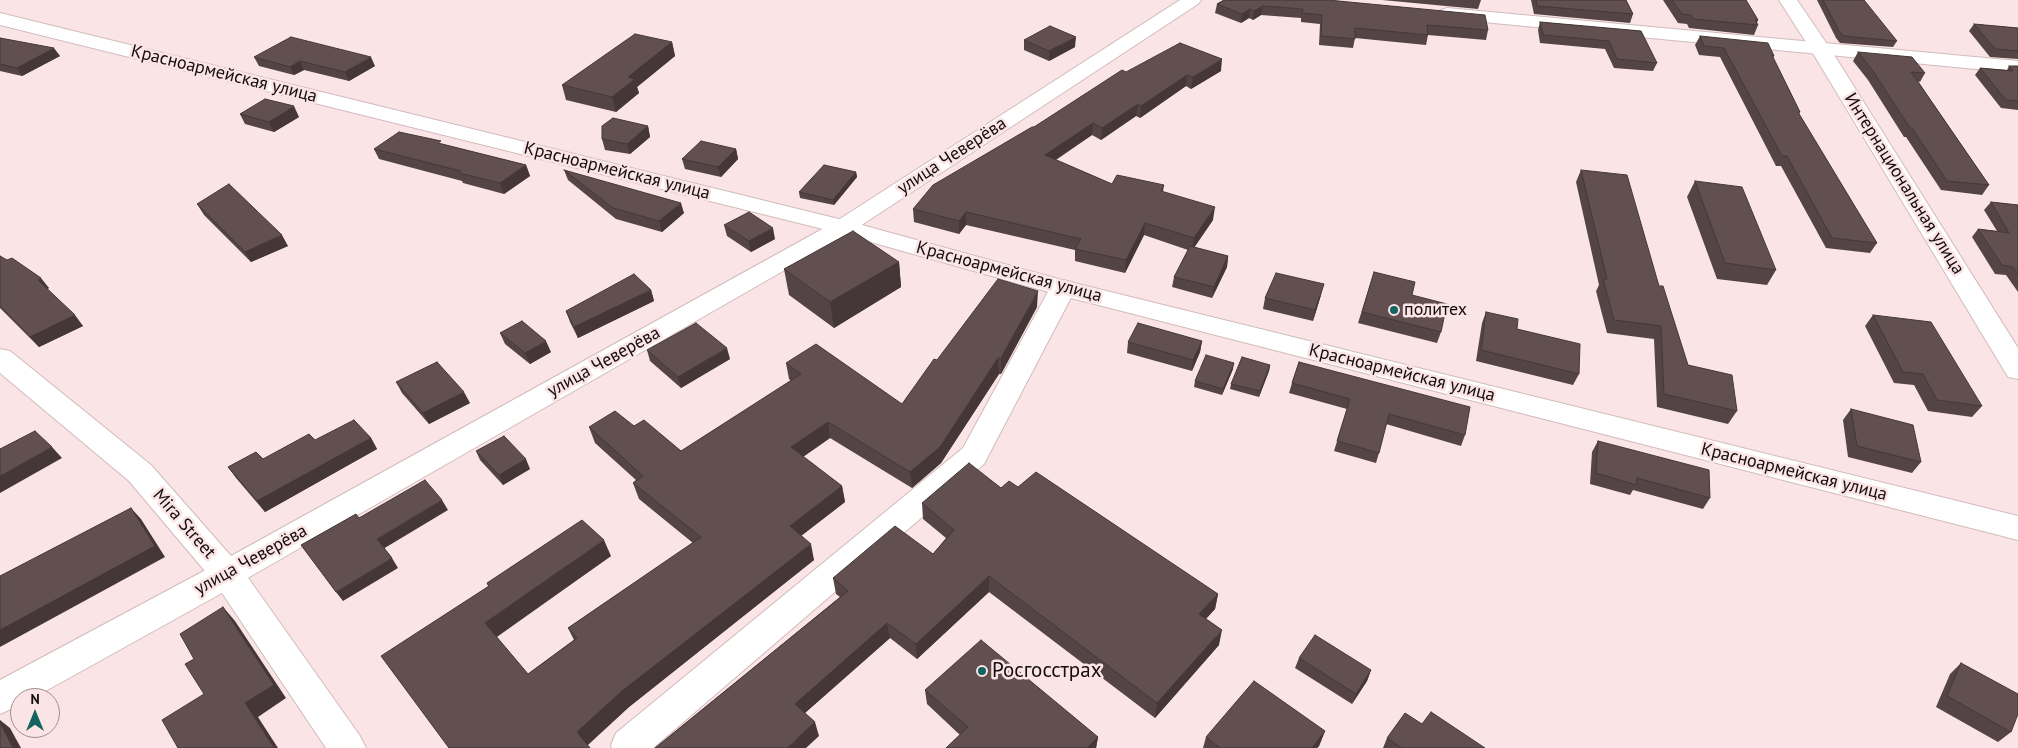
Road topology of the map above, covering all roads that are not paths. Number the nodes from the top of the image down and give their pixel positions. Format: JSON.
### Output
{"nodes":[{"id":1,"x":1192,"y":0,"type":"edge"},
{"id":2,"x":1788,"y":0,"type":"edge"},
{"id":3,"x":1426,"y":12,"type":"edge"},
{"id":4,"x":0,"y":19,"type":"edge"},
{"id":5,"x":1821,"y":50,"type":"junction"},
{"id":6,"x":2018,"y":67,"type":"edge"},
{"id":7,"x":844,"y":227,"type":"junction"},
{"id":8,"x":1063,"y":288,"type":"junction"},
{"id":9,"x":0,"y":358,"type":"edge"},
{"id":10,"x":2018,"y":370,"type":"edge"},
{"id":11,"x":2018,"y":528,"type":"edge"},
{"id":12,"x":227,"y":574,"type":"junction"},
{"id":13,"x":0,"y":698,"type":"edge"},
{"id":14,"x":629,"y":745,"type":"dead end"},
{"id":15,"x":348,"y":748,"type":"edge"}],
"edges":[{"from":1,"to":7,"type":"main road","name":"улица Чеверёва"},
{"from":2,"to":5,"type":"main road","name":"Интернациональная улица"},
{"from":3,"to":5,"type":"main road"},
{"from":4,"to":7,"type":"main road","name":"Красноармейская улица"},
{"from":5,"to":6,"type":"main road"},
{"from":5,"to":10,"type":"main road","name":"Интернациональная улица"},
{"from":7,"to":8,"type":"main road","name":"Красноармейская улица"},
{"from":7,"to":12,"type":"main road","name":"улица Чеверёва"},
{"from":8,"to":11,"type":"main road","name":"Красноармейская улица"},
{"from":8,"to":14,"type":"main road"},
{"from":9,"to":12,"type":"main road","name":"Mira Street"},
{"from":12,"to":13,"type":"main road","name":"улица Чеверёва"},
{"from":12,"to":15,"type":"main road","name":"Mira Street"}]}
